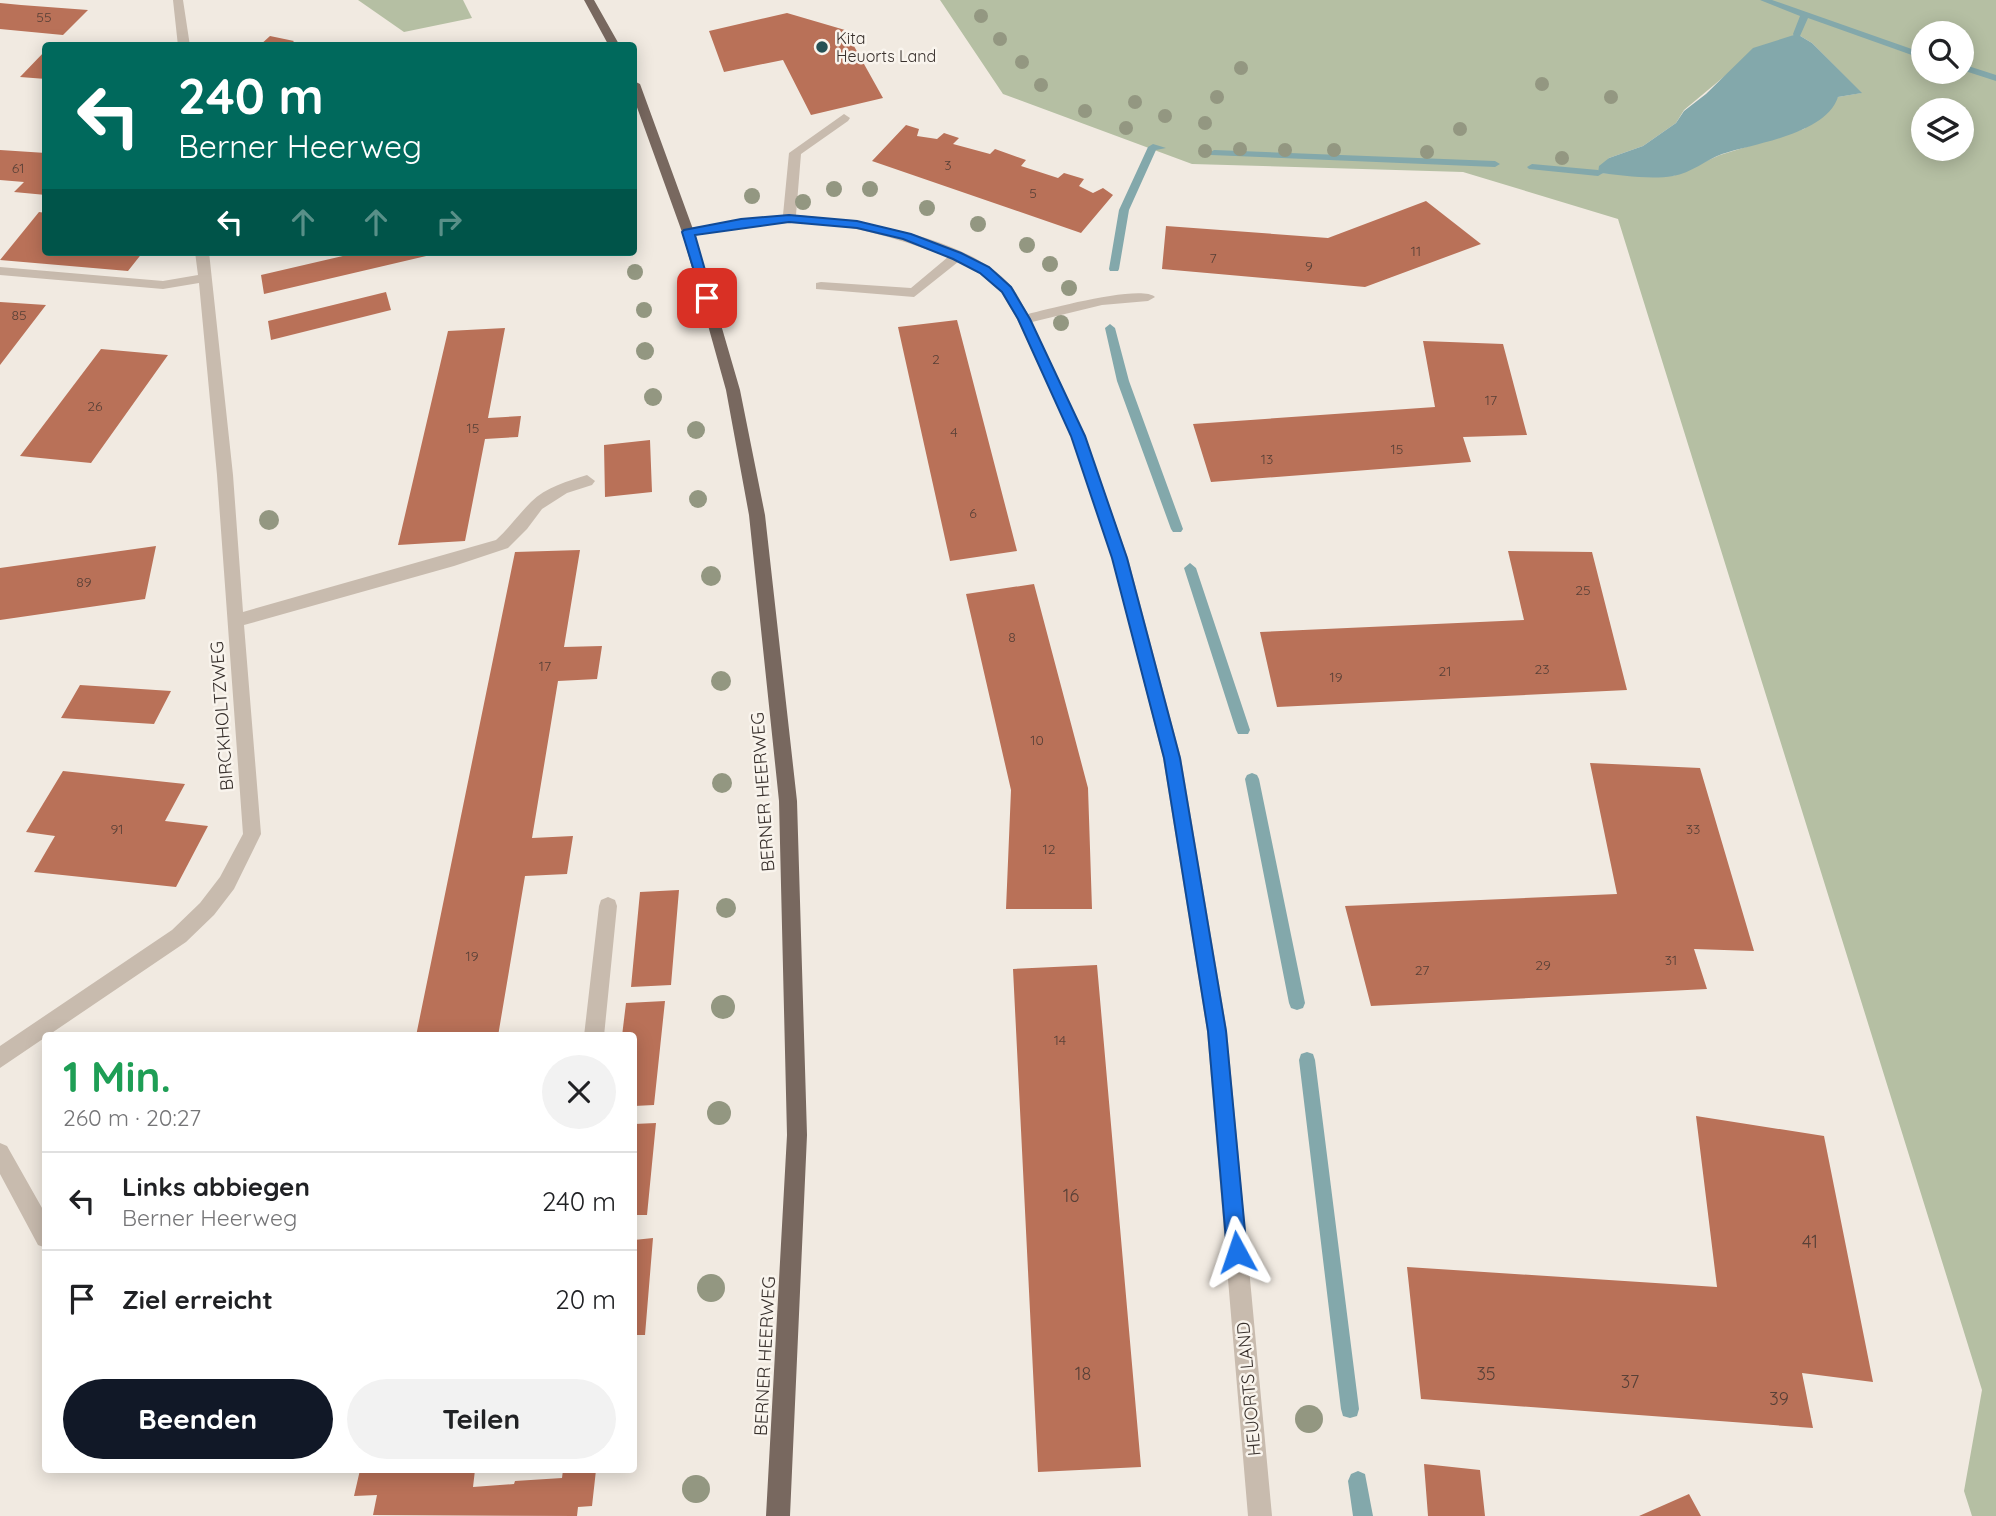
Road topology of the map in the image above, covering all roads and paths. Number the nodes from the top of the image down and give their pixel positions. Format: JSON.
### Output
{"nodes":[{"id":1,"x":178,"y":0,"type":"edge"},
{"id":2,"x":589,"y":0,"type":"edge"},
{"id":3,"x":183,"y":42,"type":"edge"},
{"id":4,"x":613,"y":42,"type":"edge"},
{"id":5,"x":637,"y":92,"type":"edge"},
{"id":6,"x":845,"y":118,"type":"dead end"},
{"id":7,"x":789,"y":218,"type":"junction"},
{"id":8,"x":688,"y":232,"type":"junction"},
{"id":9,"x":202,"y":256,"type":"edge"},
{"id":10,"x":957,"y":256,"type":"junction"},
{"id":11,"x":0,"y":271,"type":"edge"},
{"id":12,"x":205,"y":278,"type":"junction"},
{"id":13,"x":821,"y":286,"type":"dead end"},
{"id":14,"x":1148,"y":297,"type":"dead end"},
{"id":15,"x":1024,"y":319,"type":"junction"},
{"id":16,"x":587,"y":481,"type":"dead end"},
{"id":17,"x":236,"y":621,"type":"junction"},
{"id":18,"x":608,"y":906,"type":"dead end"},
{"id":19,"x":594,"y":1032,"type":"edge"},
{"id":20,"x":0,"y":1058,"type":"edge"},
{"id":21,"x":0,"y":1153,"type":"edge"},
{"id":22,"x":42,"y":1230,"type":"edge"},
{"id":23,"x":778,"y":1516,"type":"edge"},
{"id":24,"x":1260,"y":1516,"type":"edge"}],
"edges":[{"from":1,"to":3,"type":"street"},
{"from":2,"to":4,"type":"main road"},
{"from":5,"to":8,"type":"main road","name":"BERNER HEERWEG"},
{"from":6,"to":7,"type":"street"},
{"from":7,"to":8,"type":"street","name":"HEUORTS LAND"},
{"from":7,"to":10,"type":"street","name":"HEUORTS LAND"},
{"from":8,"to":23,"type":"main road","name":"BERNER HEERWEG"},
{"from":9,"to":12,"type":"street","name":"BIRCKHOLTZWEG"},
{"from":10,"to":13,"type":"street"},
{"from":10,"to":15,"type":"street","name":"HEUORTS LAND"},
{"from":11,"to":12,"type":"street"},
{"from":12,"to":17,"type":"street","name":"BIRCKHOLTZWEG"},
{"from":14,"to":15,"type":"street"},
{"from":15,"to":24,"type":"street","name":"HEUORTS LAND"},
{"from":16,"to":17,"type":"street"},
{"from":17,"to":20,"type":"street","name":"BIRCKHOLTZWEG"},
{"from":18,"to":19,"type":"street"},
{"from":21,"to":22,"type":"street"}]}
